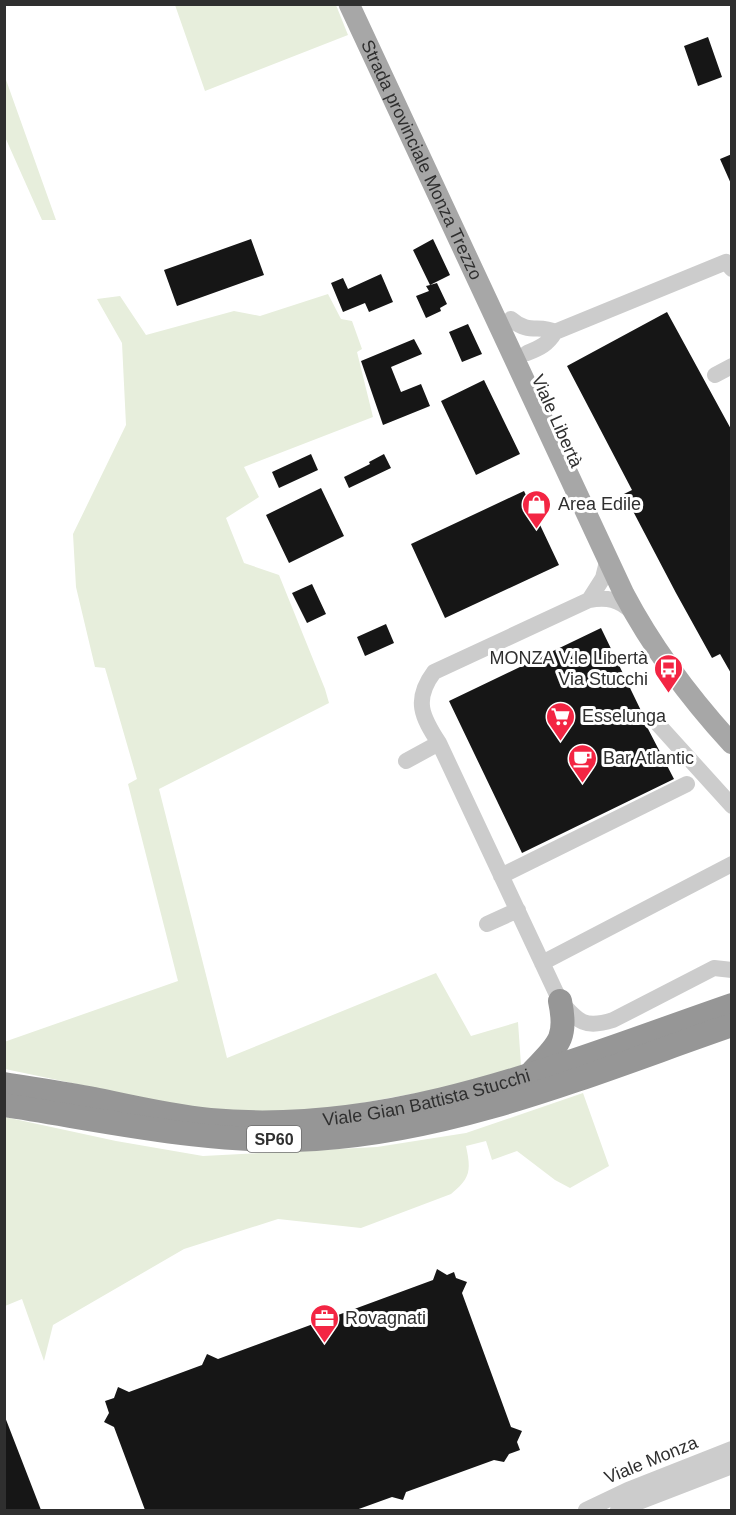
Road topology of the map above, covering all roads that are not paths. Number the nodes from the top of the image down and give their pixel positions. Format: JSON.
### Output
{"nodes":[{"id":1,"x":349,"y":4,"type":"edge"},
{"id":2,"x":427,"y":169,"type":"joint"},
{"id":3,"x":729,"y":265,"type":"edge"},
{"id":4,"x":502,"y":317,"type":"junction"},
{"id":5,"x":555,"y":332,"type":"junction"},
{"id":6,"x":512,"y":352,"type":"junction"},
{"id":7,"x":732,"y":366,"type":"edge"},
{"id":8,"x":715,"y":375,"type":"dead end"},
{"id":9,"x":608,"y":558,"type":"junction"},
{"id":10,"x":589,"y":600,"type":"junction"},
{"id":11,"x":635,"y":615,"type":"junction"},
{"id":12,"x":656,"y":722,"type":"dead end"},
{"id":13,"x":732,"y":729,"type":"edge"},
{"id":14,"x":439,"y":743,"type":"junction"},
{"id":15,"x":732,"y":744,"type":"edge"},
{"id":16,"x":406,"y":761,"type":"dead end"},
{"id":17,"x":687,"y":784,"type":"dead end"},
{"id":18,"x":732,"y":806,"type":"edge"},
{"id":19,"x":732,"y":864,"type":"edge"},
{"id":20,"x":501,"y":876,"type":"junction"},
{"id":21,"x":518,"y":910,"type":"junction"},
{"id":22,"x":487,"y":924,"type":"dead end"},
{"id":23,"x":542,"y":963,"type":"junction"},
{"id":24,"x":732,"y":970,"type":"edge"},
{"id":25,"x":560,"y":1001,"type":"junction"},
{"id":26,"x":732,"y":1005,"type":"edge"},
{"id":27,"x":732,"y":1025,"type":"edge"},
{"id":28,"x":529,"y":1075,"type":"junction"},
{"id":29,"x":4,"y":1084,"type":"edge"},
{"id":30,"x":4,"y":1104,"type":"edge"},
{"id":31,"x":732,"y":1449,"type":"edge"},
{"id":32,"x":732,"y":1466,"type":"edge"},
{"id":33,"x":573,"y":1510,"type":"edge"},
{"id":34,"x":586,"y":1510,"type":"edge"},
{"id":35,"x":618,"y":1510,"type":"edge"}],
"edges":[{"from":1,"to":2,"type":"main road","name":"Strada provinciale Monza Trezzo"},
{"from":2,"to":4,"type":"main road","name":"Viale Libertà"},
{"from":3,"to":5,"type":"street"},
{"from":4,"to":5,"type":"street"},
{"from":4,"to":6,"type":"main road","name":"Viale Libertà"},
{"from":5,"to":6,"type":"street"},
{"from":6,"to":9,"type":"main road","name":"Viale Libertà"},
{"from":6,"to":13,"type":"main road","name":"Viale Libertà"},
{"from":7,"to":8,"type":"street"},
{"from":9,"to":10,"type":"street"},
{"from":9,"to":11,"type":"main road","name":"Viale Libertà"},
{"from":10,"to":11,"type":"street"},
{"from":10,"to":14,"type":"street"},
{"from":11,"to":15,"type":"main road","name":"Viale Libertà"},
{"from":12,"to":18,"type":"street"},
{"from":14,"to":16,"type":"street"},
{"from":14,"to":20,"type":"street"},
{"from":17,"to":20,"type":"street"},
{"from":19,"to":23,"type":"street"},
{"from":20,"to":21,"type":"street"},
{"from":21,"to":22,"type":"street"},
{"from":21,"to":23,"type":"street"},
{"from":23,"to":25,"type":"street"},
{"from":24,"to":25,"type":"street"},
{"from":25,"to":28,"type":"highway"},
{"from":26,"to":28,"type":"highway","name":"Viale Gian Battista Stucchi","number":"SP60"},
{"from":27,"to":30,"type":"highway","name":"Viale Gian Battista Stucchi","number":"SP60"},
{"from":28,"to":29,"type":"highway","name":"Viale Gian Battista Stucchi","number":"SP60"},
{"from":31,"to":34,"type":"street","name":"Viale Monza"},
{"from":32,"to":35,"type":"street","name":"Viale Monza"},
{"from":33,"to":34,"type":"street"}]}
